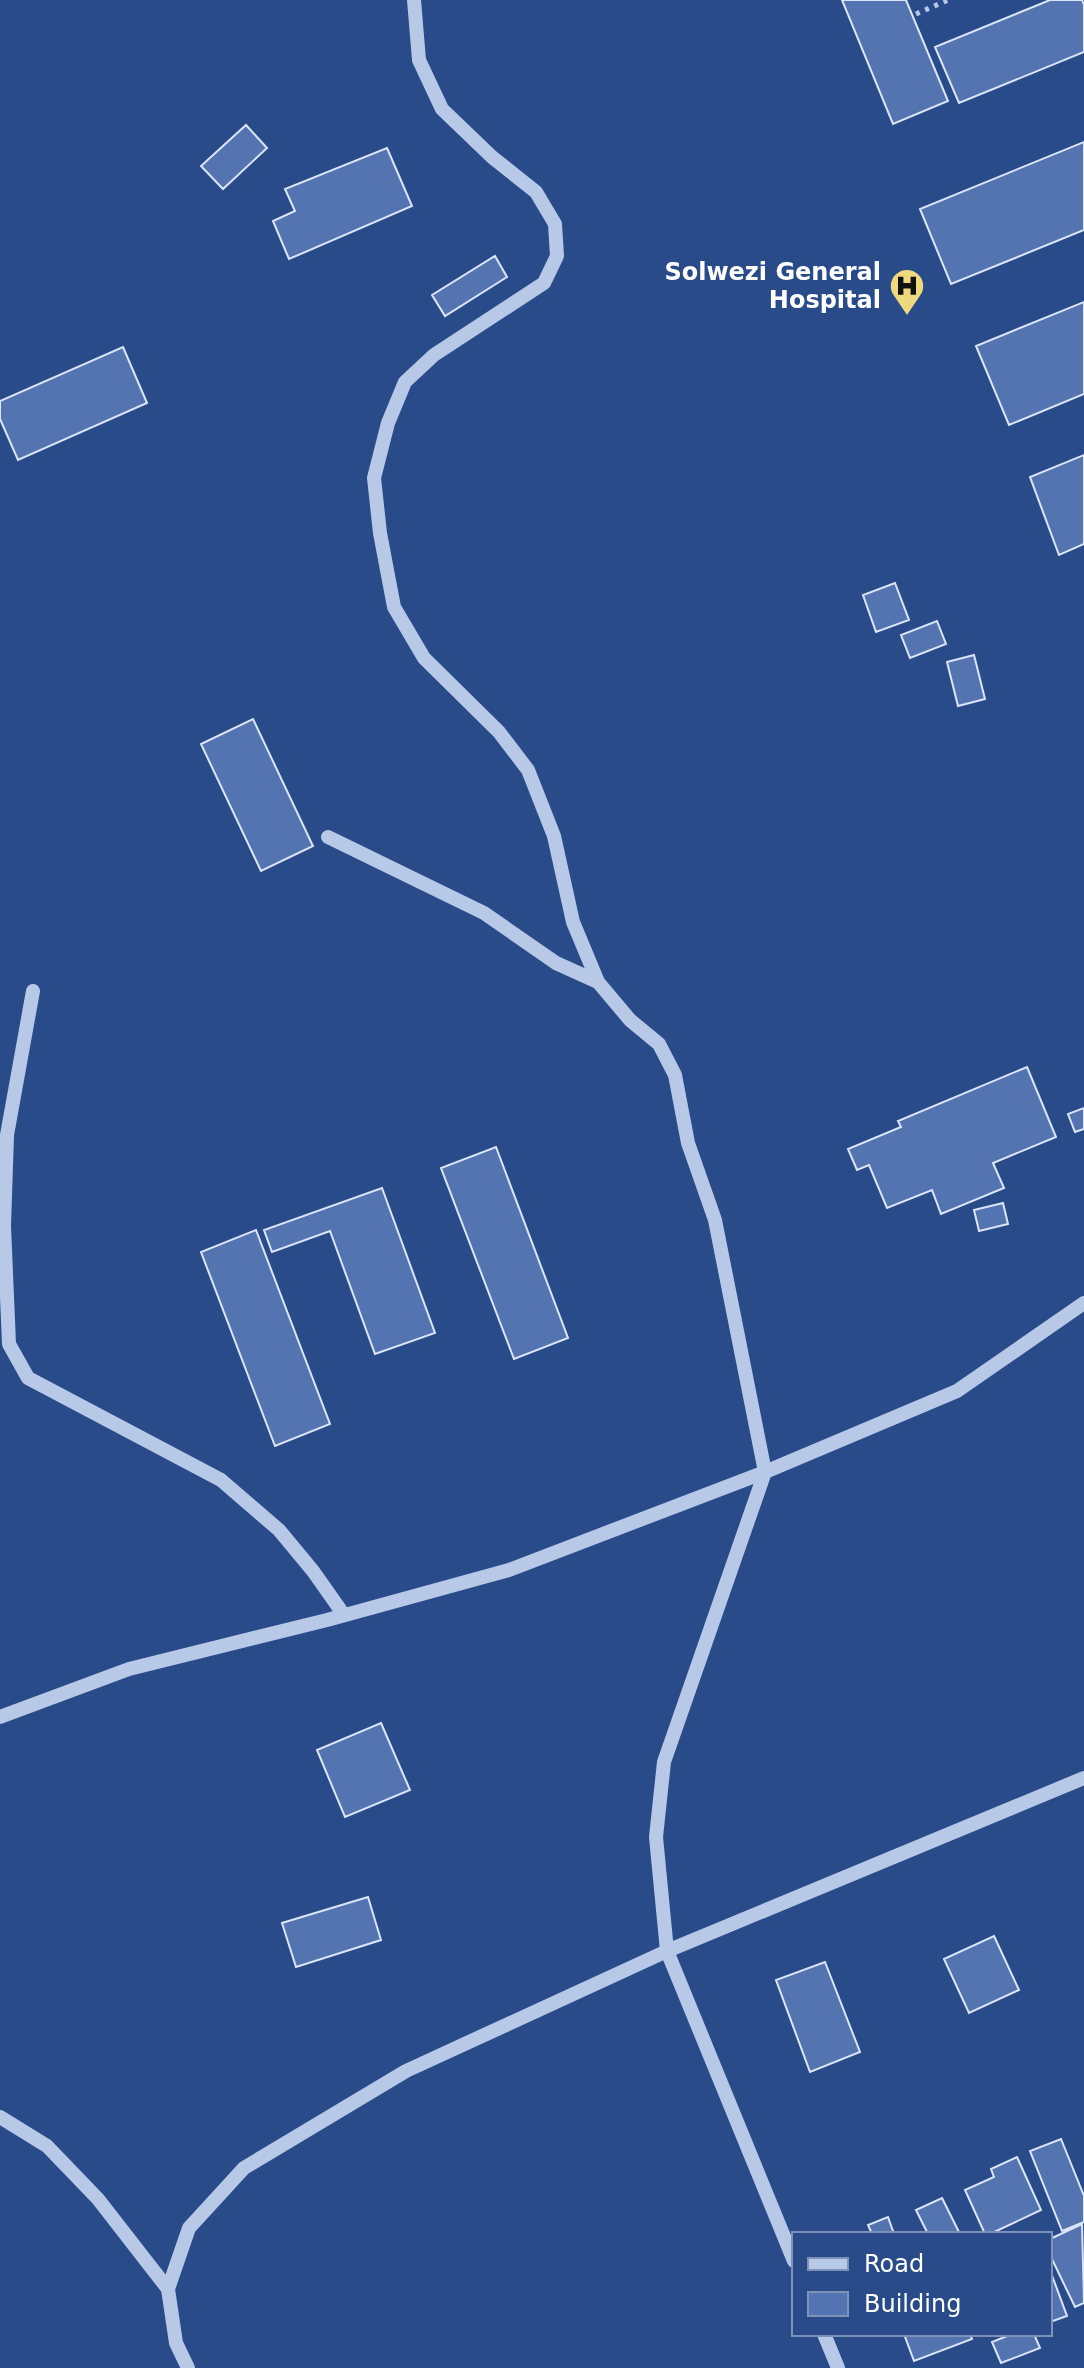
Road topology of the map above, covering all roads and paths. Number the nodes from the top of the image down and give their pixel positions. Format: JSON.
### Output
{"nodes":[{"id":1,"x":414,"y":0,"type":"edge"},
{"id":2,"x":948,"y":0,"type":"edge"},
{"id":3,"x":916,"y":14,"type":"dead end"},
{"id":4,"x":328,"y":837,"type":"dead end"},
{"id":5,"x":598,"y":982,"type":"junction"},
{"id":6,"x":33,"y":991,"type":"dead end"},
{"id":7,"x":1084,"y":1303,"type":"edge"},
{"id":8,"x":765,"y":1472,"type":"junction"},
{"id":9,"x":344,"y":1615,"type":"junction"},
{"id":10,"x":0,"y":1717,"type":"edge"},
{"id":11,"x":1084,"y":1778,"type":"edge"},
{"id":12,"x":667,"y":1951,"type":"junction"},
{"id":13,"x":0,"y":2117,"type":"edge"},
{"id":14,"x":792,"y":2256,"type":"edge"},
{"id":15,"x":168,"y":2289,"type":"junction"},
{"id":16,"x":825,"y":2336,"type":"edge"},
{"id":17,"x":188,"y":2368,"type":"edge"},
{"id":18,"x":838,"y":2368,"type":"edge"}],
"edges":[{"from":1,"to":5,"type":"street"},
{"from":2,"to":3,"type":"path"},
{"from":4,"to":5,"type":"street"},
{"from":5,"to":8,"type":"street"},
{"from":6,"to":9,"type":"street"},
{"from":7,"to":8,"type":"street"},
{"from":8,"to":9,"type":"street"},
{"from":8,"to":12,"type":"street"},
{"from":9,"to":10,"type":"street"},
{"from":11,"to":12,"type":"street"},
{"from":12,"to":14,"type":"street"},
{"from":12,"to":15,"type":"street"},
{"from":13,"to":15,"type":"street"},
{"from":15,"to":17,"type":"street"},
{"from":16,"to":18,"type":"street"}]}
